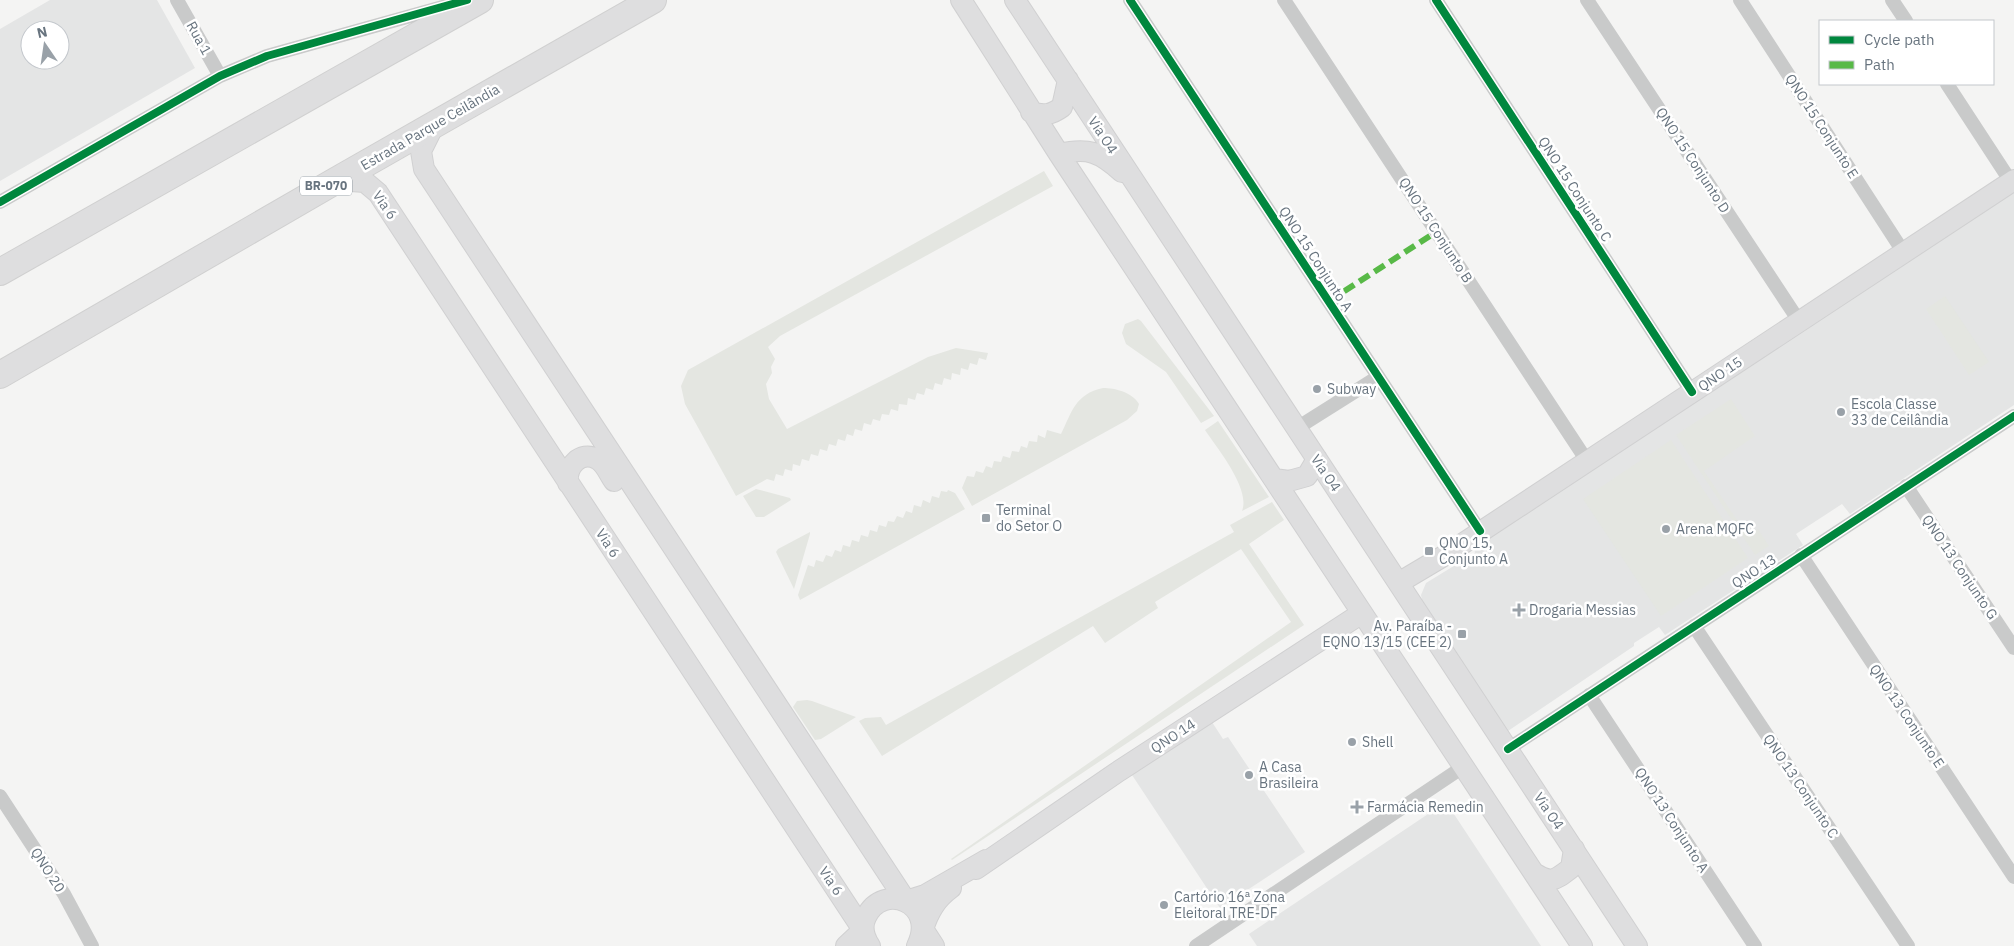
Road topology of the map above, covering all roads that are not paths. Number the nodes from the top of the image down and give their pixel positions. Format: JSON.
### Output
{"nodes":[{"id":1,"x":177,"y":0,"type":"edge"},
{"id":2,"x":467,"y":0,"type":"edge"},
{"id":3,"x":480,"y":0,"type":"edge"},
{"id":4,"x":653,"y":0,"type":"edge"},
{"id":5,"x":961,"y":0,"type":"edge"},
{"id":6,"x":1015,"y":0,"type":"edge"},
{"id":7,"x":1130,"y":0,"type":"edge"},
{"id":8,"x":1284,"y":0,"type":"edge"},
{"id":9,"x":1436,"y":0,"type":"edge"},
{"id":10,"x":1587,"y":0,"type":"edge"},
{"id":11,"x":1740,"y":0,"type":"edge"},
{"id":12,"x":1892,"y":0,"type":"edge"},
{"id":13,"x":1905,"y":20,"type":"edge"},
{"id":14,"x":220,"y":76,"type":"junction"},
{"id":15,"x":1068,"y":80,"type":"junction"},
{"id":16,"x":1948,"y":85,"type":"edge"},
{"id":17,"x":1031,"y":112,"type":"junction"},
{"id":18,"x":434,"y":125,"type":"junction"},
{"id":19,"x":1059,"y":154,"type":"junction"},
{"id":20,"x":337,"y":180,"type":"junction"},
{"id":21,"x":2013,"y":181,"type":"edge"},
{"id":22,"x":1135,"y":183,"type":"junction"},
{"id":23,"x":0,"y":202,"type":"edge"},
{"id":24,"x":1904,"y":253,"type":"junction"},
{"id":25,"x":0,"y":272,"type":"edge"},
{"id":26,"x":1799,"y":321,"type":"junction"},
{"id":27,"x":0,"y":376,"type":"edge"},
{"id":28,"x":1378,"y":377,"type":"junction"},
{"id":29,"x":1692,"y":392,"type":"junction"},
{"id":30,"x":2013,"y":417,"type":"edge"},
{"id":31,"x":1297,"y":428,"type":"junction"},
{"id":32,"x":1317,"y":460,"type":"junction"},
{"id":33,"x":1587,"y":461,"type":"junction"},
{"id":34,"x":1274,"y":480,"type":"junction"},
{"id":35,"x":568,"y":483,"type":"junction"},
{"id":36,"x":1906,"y":486,"type":"junction"},
{"id":37,"x":1480,"y":531,"type":"junction"},
{"id":38,"x":1801,"y":556,"type":"junction"},
{"id":39,"x":1400,"y":582,"type":"junction"},
{"id":40,"x":707,"y":600,"type":"junction"},
{"id":41,"x":1362,"y":613,"type":"junction"},
{"id":42,"x":1694,"y":626,"type":"junction"},
{"id":43,"x":2014,"y":648,"type":"edge"},
{"id":44,"x":1589,"y":694,"type":"junction"},
{"id":45,"x":1508,"y":749,"type":"junction"},
{"id":46,"x":1463,"y":767,"type":"junction"},
{"id":47,"x":0,"y":796,"type":"edge"},
{"id":48,"x":1574,"y":849,"type":"junction"},
{"id":49,"x":986,"y":860,"type":"junction"},
{"id":50,"x":1534,"y":873,"type":"junction"},
{"id":51,"x":2014,"y":877,"type":"edge"},
{"id":52,"x":906,"y":902,"type":"junction"},
{"id":53,"x":866,"y":938,"type":"edge"},
{"id":54,"x":920,"y":938,"type":"edge"},
{"id":55,"x":92,"y":946,"type":"edge"},
{"id":56,"x":846,"y":946,"type":"edge"},
{"id":57,"x":934,"y":946,"type":"edge"},
{"id":58,"x":1196,"y":946,"type":"edge"},
{"id":59,"x":1582,"y":946,"type":"edge"},
{"id":60,"x":1637,"y":946,"type":"edge"},
{"id":61,"x":1755,"y":946,"type":"edge"},
{"id":62,"x":1908,"y":946,"type":"edge"}],
"edges":[{"from":1,"to":14,"type":"street","name":"Rua 1"},
{"from":2,"to":14,"type":"street"},
{"from":3,"to":25,"type":"highway"},
{"from":4,"to":18,"type":"highway","name":"Estrada Parque Ceilândia","number":"BR-070"},
{"from":5,"to":17,"type":"main road"},
{"from":6,"to":15,"type":"main road","name":"Via O4"},
{"from":7,"to":28,"type":"street","name":"QNO 15 Conjunto A"},
{"from":8,"to":33,"type":"street","name":"QNO 15 Conjunto B"},
{"from":9,"to":29,"type":"street","name":"QNO 15 Conjunto C"},
{"from":10,"to":26,"type":"street","name":"QNO 15 Conjunto D"},
{"from":11,"to":24,"type":"street","name":"QNO 15 Conjunto E"},
{"from":12,"to":13,"type":"street"},
{"from":14,"to":23,"type":"street"},
{"from":15,"to":17,"type":"main road"},
{"from":15,"to":22,"type":"main road","name":"Via O4"},
{"from":16,"to":21,"type":"street"},
{"from":17,"to":19,"type":"main road"},
{"from":18,"to":20,"type":"highway","name":"Estrada Parque Ceilândia","number":"BR-070"},
{"from":18,"to":40,"type":"main road"},
{"from":19,"to":22,"type":"main road"},
{"from":19,"to":34,"type":"main road"},
{"from":20,"to":27,"type":"highway","name":"Estrada Parque Ceilândia","number":"BR-070"},
{"from":20,"to":35,"type":"main road","name":"Via 6"},
{"from":21,"to":24,"type":"main road","name":"QNO 15"},
{"from":22,"to":31,"type":"main road","name":"Via O4"},
{"from":24,"to":26,"type":"main road","name":"QNO 15"},
{"from":26,"to":29,"type":"main road","name":"QNO 15"},
{"from":28,"to":31,"type":"street"},
{"from":28,"to":37,"type":"street","name":"QNO 15 Conjunto A"},
{"from":29,"to":33,"type":"main road","name":"QNO 15"},
{"from":30,"to":36,"type":"street","name":"QNO 13"},
{"from":31,"to":32,"type":"main road","name":"Via O4"},
{"from":32,"to":34,"type":"main road"},
{"from":32,"to":39,"type":"main road","name":"Via O4"},
{"from":33,"to":37,"type":"main road","name":"QNO 15"},
{"from":34,"to":41,"type":"main road"},
{"from":35,"to":40,"type":"main road"},
{"from":35,"to":53,"type":"main road","name":"Via 6"},
{"from":36,"to":38,"type":"street","name":"QNO 13"},
{"from":36,"to":43,"type":"street","name":"QNO 13 Conjunto G"},
{"from":37,"to":39,"type":"main road","name":"QNO 15"},
{"from":38,"to":42,"type":"street","name":"QNO 13"},
{"from":38,"to":51,"type":"street","name":"QNO 13 Conjunto E"},
{"from":39,"to":45,"type":"main road","name":"Via O4"},
{"from":40,"to":52,"type":"main road"},
{"from":41,"to":46,"type":"main road"},
{"from":41,"to":49,"type":"main road","name":"QNO 14"},
{"from":42,"to":44,"type":"street","name":"QNO 13"},
{"from":42,"to":62,"type":"street","name":"QNO 13 Conjunto C"},
{"from":44,"to":45,"type":"street","name":"QNO 13"},
{"from":44,"to":61,"type":"street","name":"QNO 13 Conjunto A"},
{"from":45,"to":48,"type":"main road","name":"Via O4"},
{"from":46,"to":50,"type":"main road"},
{"from":46,"to":58,"type":"street"},
{"from":47,"to":55,"type":"street","name":"QNO 20"},
{"from":48,"to":50,"type":"main road"},
{"from":48,"to":60,"type":"main road","name":"Via O4"},
{"from":49,"to":52,"type":"main road","name":"QNO 14"},
{"from":49,"to":54,"type":"main road","name":"QNO 14"},
{"from":50,"to":59,"type":"main road"},
{"from":52,"to":53,"type":"main road"},
{"from":52,"to":54,"type":"main road"},
{"from":53,"to":56,"type":"main road"},
{"from":54,"to":57,"type":"main road"}]}
